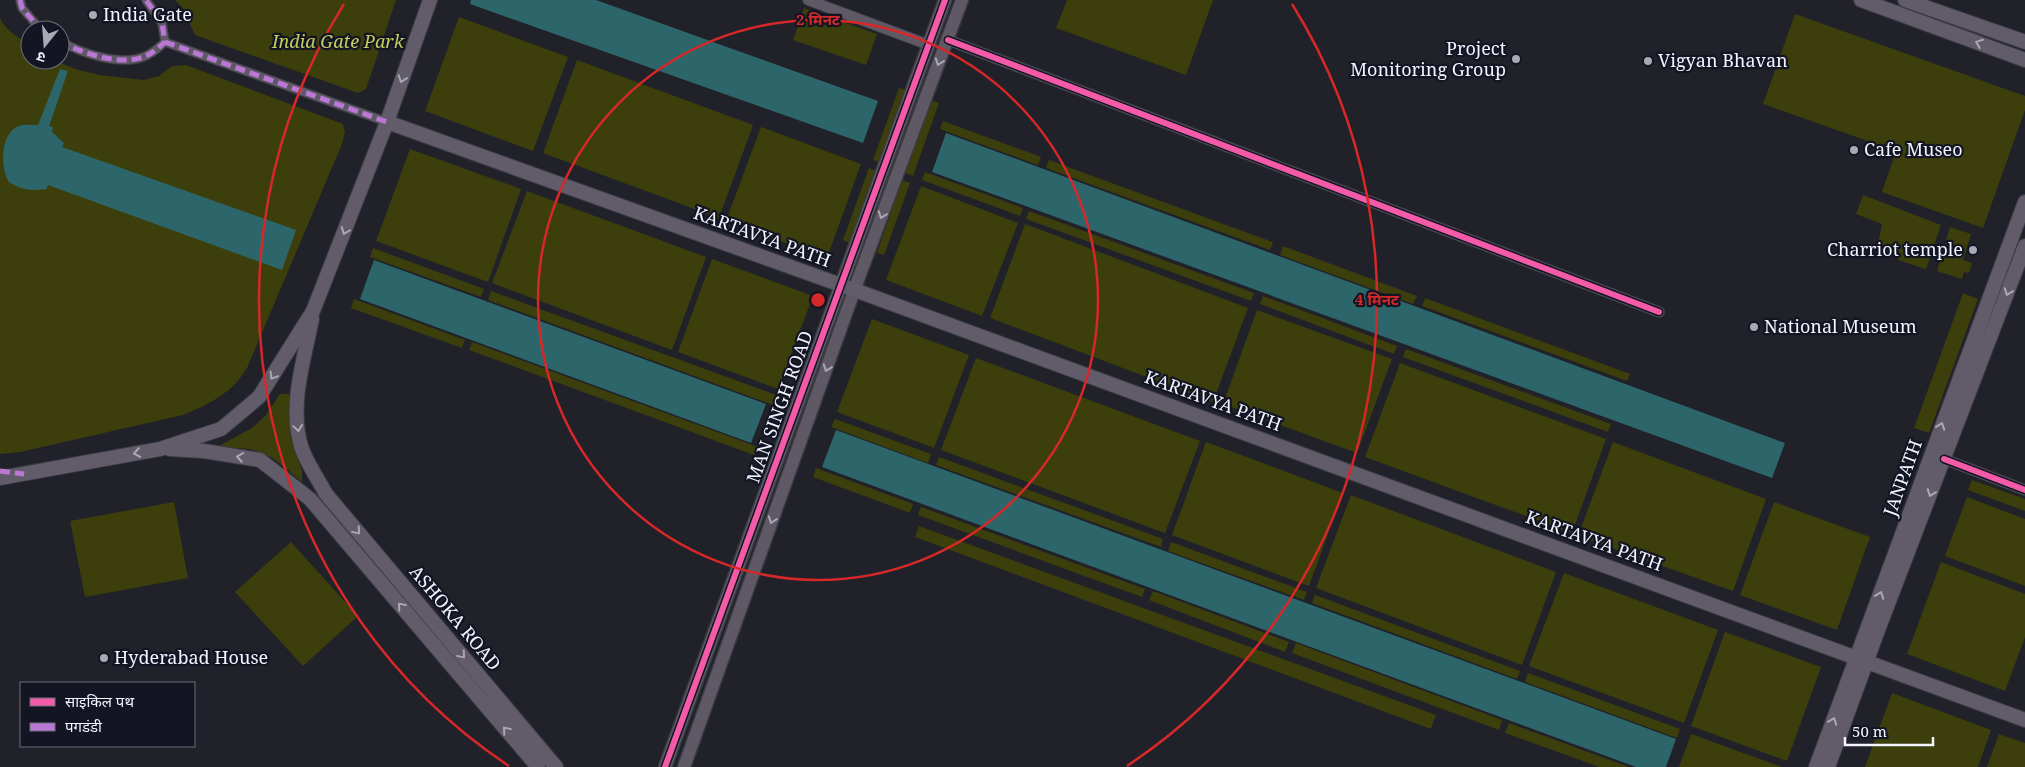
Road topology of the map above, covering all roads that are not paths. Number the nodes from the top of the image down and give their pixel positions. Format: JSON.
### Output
{"nodes":[{"id":1,"x":20,"y":0,"type":"edge"},
{"id":2,"x":146,"y":0,"type":"edge"},
{"id":3,"x":430,"y":0,"type":"edge"},
{"id":4,"x":808,"y":0,"type":"edge"},
{"id":5,"x":945,"y":0,"type":"edge"},
{"id":6,"x":962,"y":0,"type":"edge"},
{"id":7,"x":1860,"y":0,"type":"edge"},
{"id":8,"x":1905,"y":0,"type":"edge"},
{"id":9,"x":32,"y":20,"type":"edge"},
{"id":10,"x":948,"y":40,"type":"junction"},
{"id":11,"x":166,"y":42,"type":"junction"},
{"id":12,"x":2025,"y":42,"type":"edge"},
{"id":13,"x":929,"y":44,"type":"junction"},
{"id":14,"x":70,"y":46,"type":"edge"},
{"id":15,"x":2025,"y":60,"type":"edge"},
{"id":16,"x":387,"y":122,"type":"junction"},
{"id":17,"x":2025,"y":202,"type":"edge"},
{"id":18,"x":2025,"y":246,"type":"edge"},
{"id":19,"x":841,"y":285,"type":"junction"},
{"id":20,"x":855,"y":290,"type":"junction"},
{"id":21,"x":313,"y":311,"type":"junction"},
{"id":22,"x":1659,"y":312,"type":"dead end"},
{"id":23,"x":160,"y":449,"type":"junction"},
{"id":24,"x":1944,"y":459,"type":"junction"},
{"id":25,"x":0,"y":471,"type":"edge"},
{"id":26,"x":24,"y":474,"type":"junction"},
{"id":27,"x":0,"y":478,"type":"edge"},
{"id":28,"x":2025,"y":490,"type":"edge"},
{"id":29,"x":1862,"y":660,"type":"junction"},
{"id":30,"x":2025,"y":720,"type":"edge"},
{"id":31,"x":538,"y":767,"type":"edge"},
{"id":32,"x":556,"y":767,"type":"edge"},
{"id":33,"x":665,"y":767,"type":"edge"},
{"id":34,"x":684,"y":767,"type":"edge"},
{"id":35,"x":1816,"y":767,"type":"edge"},
{"id":36,"x":1828,"y":767,"type":"edge"}],
"edges":[{"from":1,"to":9,"type":"street"},
{"from":2,"to":11,"type":"street"},
{"from":3,"to":16,"type":"main road","one_way":true},
{"from":4,"to":13,"type":"street"},
{"from":5,"to":13,"type":"street","name":"MAN SINGH ROAD"},
{"from":6,"to":10,"type":"street","name":"MAN SINGH ROAD"},
{"from":15,"to":7,"type":"main road","one_way":true},
{"from":8,"to":12,"type":"main road"},
{"from":10,"to":20,"type":"street","name":"MAN SINGH ROAD","one_way":true},
{"from":10,"to":22,"type":"street"},
{"from":11,"to":14,"type":"street"},
{"from":11,"to":16,"type":"street"},
{"from":13,"to":19,"type":"street","name":"MAN SINGH ROAD"},
{"from":16,"to":19,"type":"main road","name":"KARTAVYA PATH"},
{"from":16,"to":21,"type":"main road","one_way":true},
{"from":29,"to":17,"type":"main road","name":"JANPATH","one_way":true},
{"from":18,"to":24,"type":"main road","name":"JANPATH","one_way":true},
{"from":19,"to":20,"type":"main road","name":"KARTAVYA PATH"},
{"from":19,"to":33,"type":"street","name":"MAN SINGH ROAD"},
{"from":20,"to":29,"type":"main road","name":"KARTAVYA PATH"},
{"from":20,"to":34,"type":"street","name":"MAN SINGH ROAD","one_way":true},
{"from":21,"to":23,"type":"main road","one_way":true},
{"from":21,"to":32,"type":"main road","name":"ASHOKA ROAD","one_way":true},
{"from":23,"to":26,"type":"main road","one_way":true},
{"from":31,"to":23,"type":"main road","name":"ASHOKA ROAD","one_way":true},
{"from":24,"to":28,"type":"street"},
{"from":24,"to":29,"type":"main road","name":"JANPATH","one_way":true},
{"from":25,"to":26,"type":"street"},
{"from":26,"to":27,"type":"main road"},
{"from":29,"to":30,"type":"main road","name":"KARTAVYA PATH"},
{"from":35,"to":29,"type":"main road","name":"JANPATH","one_way":true},
{"from":29,"to":36,"type":"main road","name":"JANPATH"}]}
